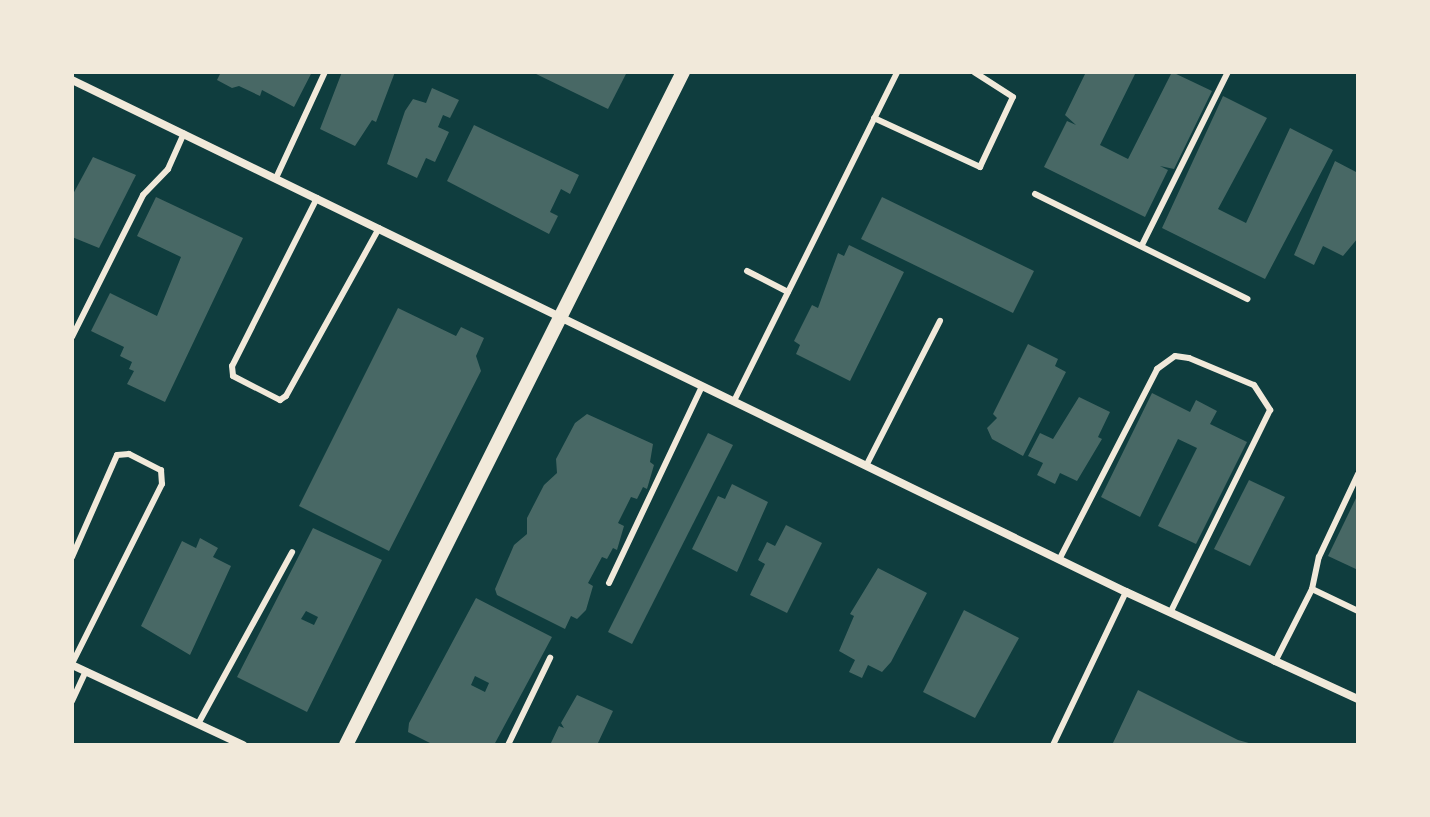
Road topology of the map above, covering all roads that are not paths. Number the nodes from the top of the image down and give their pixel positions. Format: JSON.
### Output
{"nodes":[{"id":1,"x":325,"y":72,"type":"edge"},
{"id":2,"x":683,"y":72,"type":"edge"},
{"id":3,"x":897,"y":72,"type":"edge"},
{"id":4,"x":974,"y":72,"type":"edge"},
{"id":5,"x":1228,"y":72,"type":"edge"},
{"id":6,"x":72,"y":80,"type":"edge"},
{"id":7,"x":874,"y":118,"type":"junction"},
{"id":8,"x":184,"y":133,"type":"junction"},
{"id":9,"x":276,"y":178,"type":"junction"},
{"id":10,"x":1035,"y":194,"type":"dead end"},
{"id":11,"x":317,"y":198,"type":"junction"},
{"id":12,"x":379,"y":228,"type":"junction"},
{"id":13,"x":1142,"y":245,"type":"junction"},
{"id":14,"x":747,"y":271,"type":"dead end"},
{"id":15,"x":788,"y":292,"type":"junction"},
{"id":16,"x":1247,"y":299,"type":"dead end"},
{"id":17,"x":561,"y":319,"type":"junction"},
{"id":18,"x":940,"y":321,"type":"dead end"},
{"id":19,"x":72,"y":337,"type":"edge"},
{"id":20,"x":702,"y":386,"type":"junction"},
{"id":21,"x":734,"y":401,"type":"junction"},
{"id":22,"x":866,"y":466,"type":"junction"},
{"id":23,"x":1358,"y":474,"type":"edge"},
{"id":24,"x":292,"y":552,"type":"dead end"},
{"id":25,"x":72,"y":557,"type":"edge"},
{"id":26,"x":1059,"y":560,"type":"junction"},
{"id":27,"x":609,"y":583,"type":"dead end"},
{"id":28,"x":1312,"y":589,"type":"junction"},
{"id":29,"x":1126,"y":592,"type":"junction"},
{"id":30,"x":1358,"y":611,"type":"edge"},
{"id":31,"x":1170,"y":613,"type":"junction"},
{"id":32,"x":550,"y":658,"type":"dead end"},
{"id":33,"x":1275,"y":662,"type":"junction"},
{"id":34,"x":72,"y":664,"type":"edge"},
{"id":35,"x":86,"y":671,"type":"junction"},
{"id":36,"x":1358,"y":699,"type":"edge"},
{"id":37,"x":72,"y":701,"type":"edge"},
{"id":38,"x":198,"y":724,"type":"junction"},
{"id":39,"x":243,"y":745,"type":"edge"},
{"id":40,"x":346,"y":745,"type":"edge"},
{"id":41,"x":508,"y":745,"type":"edge"},
{"id":42,"x":1053,"y":745,"type":"edge"}],
"edges":[{"from":1,"to":9,"type":"lane"},
{"from":2,"to":17,"type":"street"},
{"from":3,"to":7,"type":"lane"},
{"from":4,"to":7,"type":"lane"},
{"from":5,"to":13,"type":"lane"},
{"from":6,"to":8,"type":"street"},
{"from":7,"to":15,"type":"lane"},
{"from":8,"to":9,"type":"street"},
{"from":8,"to":19,"type":"lane"},
{"from":9,"to":11,"type":"street"},
{"from":10,"to":13,"type":"lane"},
{"from":11,"to":12,"type":"street"},
{"from":11,"to":12,"type":"lane"},
{"from":12,"to":17,"type":"street"},
{"from":13,"to":16,"type":"lane"},
{"from":14,"to":15,"type":"lane"},
{"from":15,"to":21,"type":"lane"},
{"from":17,"to":20,"type":"street"},
{"from":17,"to":40,"type":"street"},
{"from":18,"to":22,"type":"lane"},
{"from":20,"to":21,"type":"street"},
{"from":20,"to":27,"type":"lane"},
{"from":21,"to":22,"type":"street"},
{"from":22,"to":26,"type":"street"},
{"from":23,"to":28,"type":"lane"},
{"from":24,"to":38,"type":"lane"},
{"from":25,"to":34,"type":"lane"},
{"from":26,"to":29,"type":"street"},
{"from":26,"to":31,"type":"lane"},
{"from":28,"to":30,"type":"lane"},
{"from":28,"to":33,"type":"lane"},
{"from":29,"to":31,"type":"street"},
{"from":29,"to":42,"type":"lane"},
{"from":31,"to":33,"type":"street"},
{"from":32,"to":41,"type":"lane"},
{"from":33,"to":36,"type":"street"},
{"from":34,"to":35,"type":"street"},
{"from":35,"to":37,"type":"lane"},
{"from":35,"to":38,"type":"street"},
{"from":38,"to":39,"type":"street"}]}
